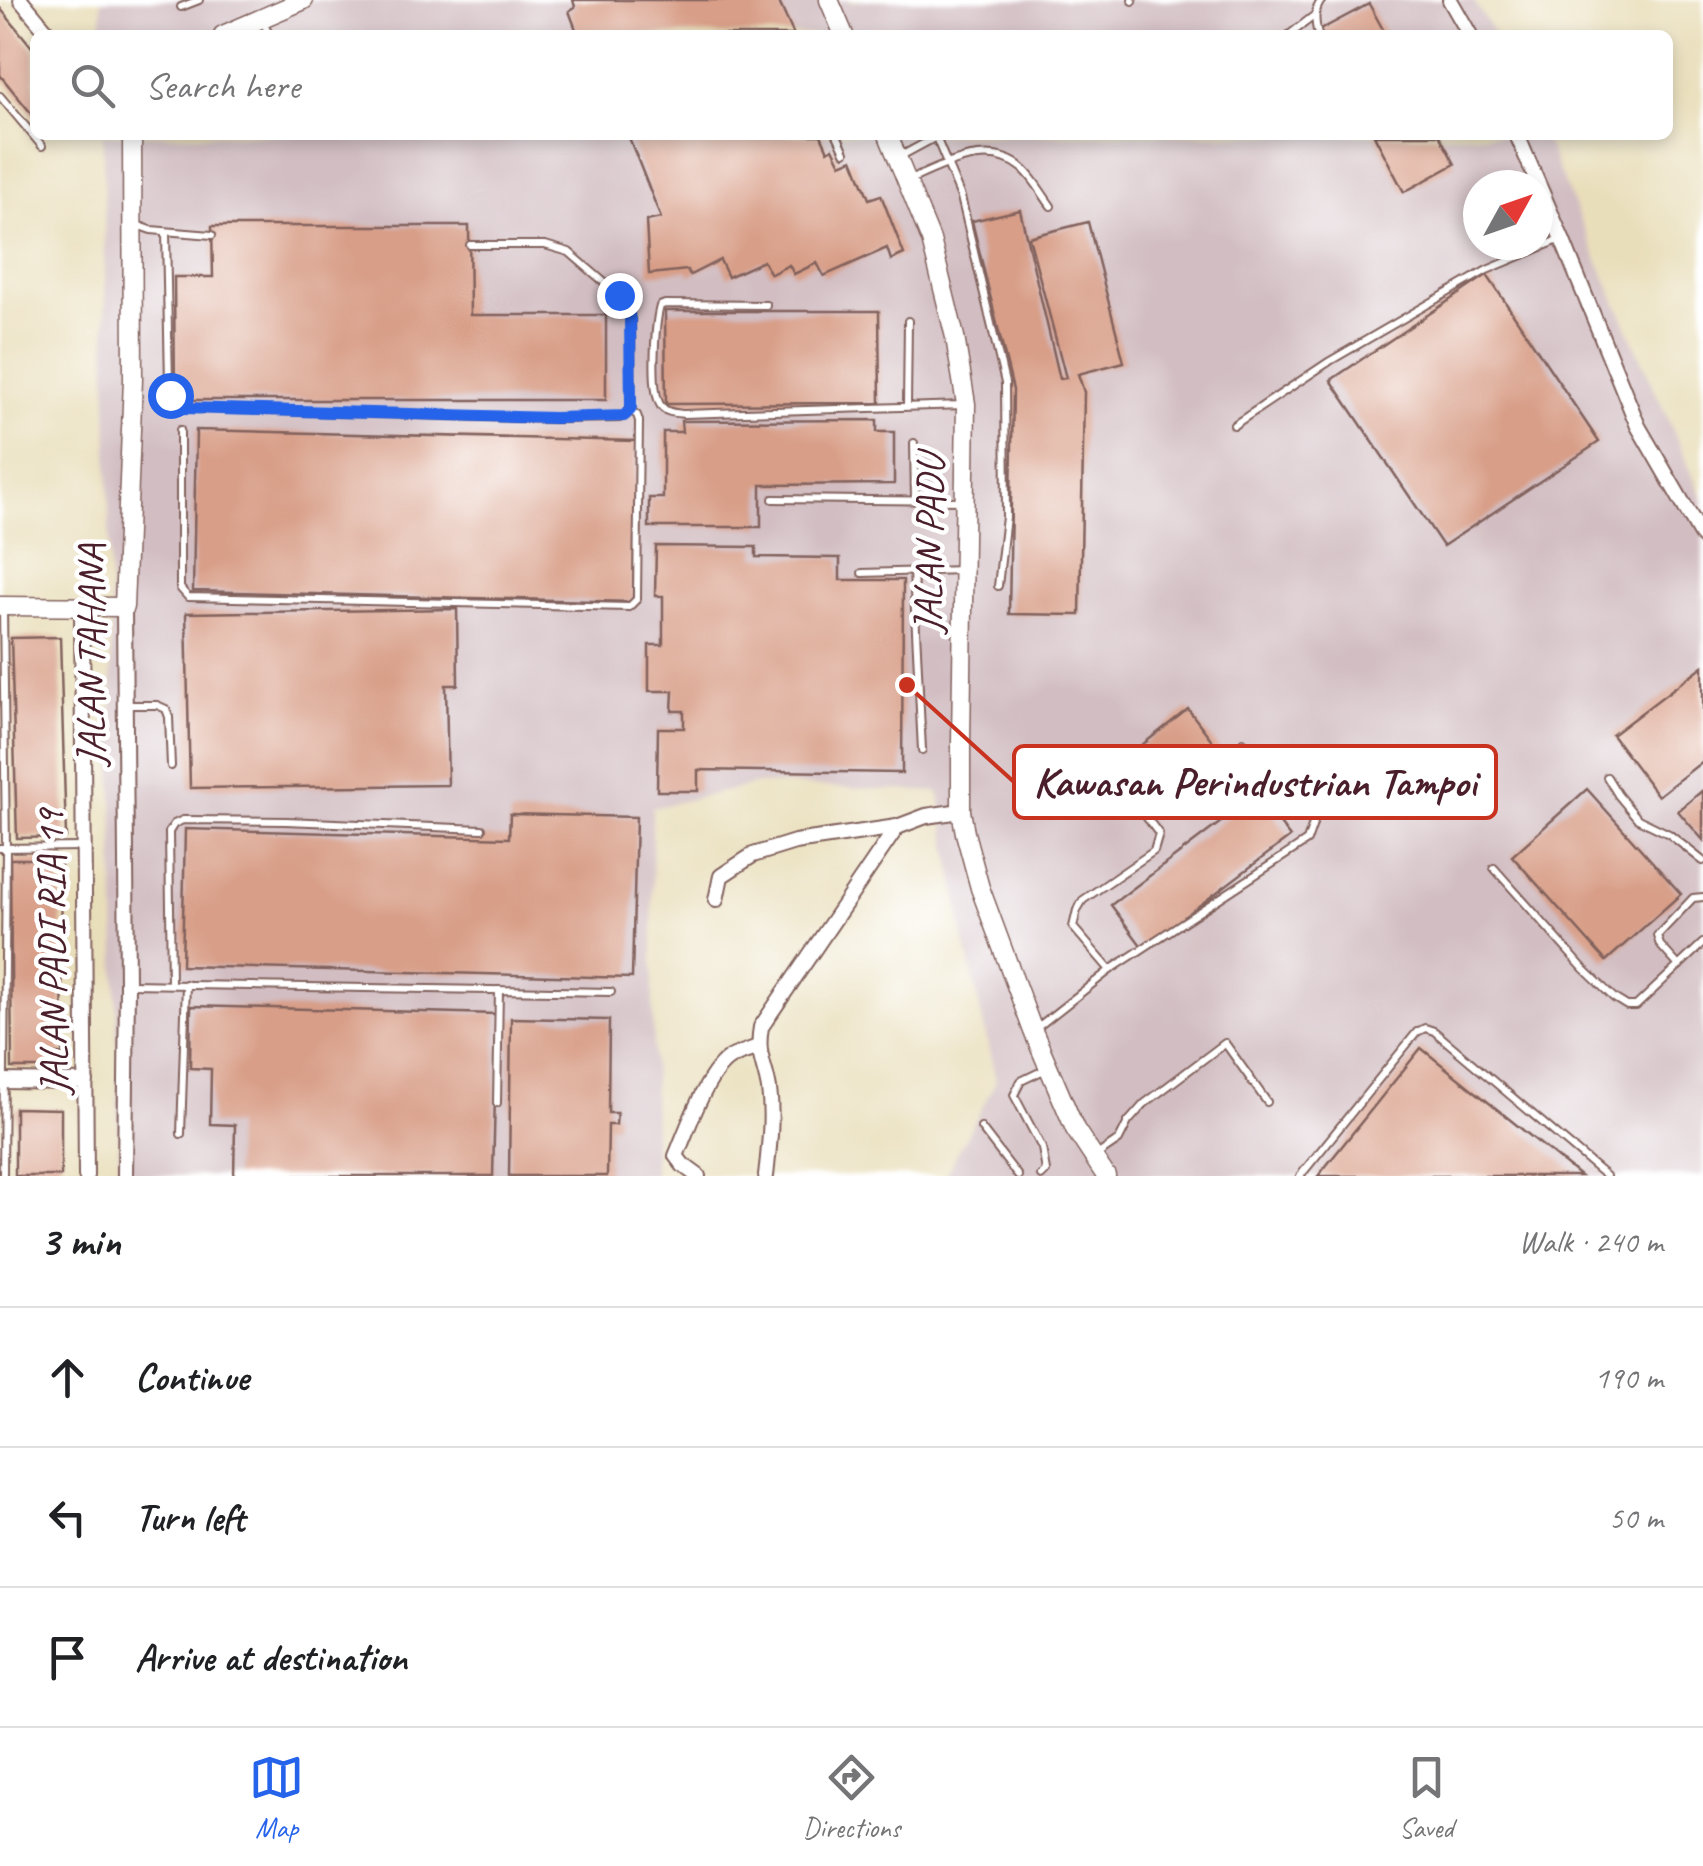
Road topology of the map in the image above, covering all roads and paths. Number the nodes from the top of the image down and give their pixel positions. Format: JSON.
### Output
{"nodes":[{"id":1,"x":22,"y":0,"type":"edge"},
{"id":2,"x":199,"y":0,"type":"edge"},
{"id":3,"x":304,"y":0,"type":"edge"},
{"id":4,"x":829,"y":0,"type":"edge"},
{"id":5,"x":1322,"y":0,"type":"edge"},
{"id":6,"x":1450,"y":0,"type":"edge"},
{"id":7,"x":181,"y":7,"type":"dead end"},
{"id":8,"x":1316,"y":14,"type":"junction"},
{"id":9,"x":265,"y":26,"type":"edge"},
{"id":10,"x":46,"y":30,"type":"edge"},
{"id":11,"x":842,"y":30,"type":"edge"},
{"id":12,"x":1295,"y":30,"type":"edge"},
{"id":13,"x":1317,"y":30,"type":"edge"},
{"id":14,"x":1467,"y":30,"type":"edge"},
{"id":15,"x":0,"y":96,"type":"edge"},
{"id":16,"x":30,"y":132,"type":"edge"},
{"id":17,"x":37,"y":140,"type":"edge"},
{"id":18,"x":132,"y":140,"type":"edge"},
{"id":19,"x":839,"y":140,"type":"edge"},
{"id":20,"x":890,"y":140,"type":"edge"},
{"id":21,"x":929,"y":140,"type":"edge"},
{"id":22,"x":938,"y":140,"type":"edge"},
{"id":23,"x":1519,"y":140,"type":"edge"},
{"id":24,"x":42,"y":146,"type":"dead end"},
{"id":25,"x":845,"y":152,"type":"dead end"},
{"id":26,"x":898,"y":158,"type":"junction"},
{"id":27,"x":947,"y":164,"type":"junction"},
{"id":28,"x":906,"y":182,"type":"junction"},
{"id":29,"x":1051,"y":206,"type":"dead end"},
{"id":30,"x":132,"y":222,"type":"junction"},
{"id":31,"x":166,"y":232,"type":"junction"},
{"id":32,"x":212,"y":235,"type":"dead end"},
{"id":33,"x":1562,"y":239,"type":"junction"},
{"id":34,"x":470,"y":245,"type":"dead end"},
{"id":35,"x":766,"y":305,"type":"dead end"},
{"id":36,"x":908,"y":321,"type":"dead end"},
{"id":37,"x":966,"y":404,"type":"junction"},
{"id":38,"x":907,"y":406,"type":"junction"},
{"id":39,"x":630,"y":410,"type":"junction"},
{"id":40,"x":1234,"y":425,"type":"dead end"},
{"id":41,"x":180,"y":430,"type":"dead end"},
{"id":42,"x":914,"y":443,"type":"dead end"},
{"id":43,"x":773,"y":499,"type":"dead end"},
{"id":44,"x":916,"y":500,"type":"junction"},
{"id":45,"x":965,"y":501,"type":"junction"},
{"id":46,"x":1703,"y":538,"type":"edge"},
{"id":47,"x":964,"y":570,"type":"junction"},
{"id":48,"x":912,"y":571,"type":"junction"},
{"id":49,"x":862,"y":572,"type":"dead end"},
{"id":50,"x":998,"y":586,"type":"dead end"},
{"id":51,"x":2,"y":606,"type":"edge"},
{"id":52,"x":82,"y":607,"type":"junction"},
{"id":53,"x":124,"y":607,"type":"junction"},
{"id":54,"x":124,"y":705,"type":"junction"},
{"id":55,"x":1243,"y":742,"type":"dead end"},
{"id":56,"x":922,"y":750,"type":"dead end"},
{"id":57,"x":171,"y":766,"type":"dead end"},
{"id":58,"x":1607,"y":776,"type":"dead end"},
{"id":59,"x":962,"y":810,"type":"junction"},
{"id":60,"x":1141,"y":810,"type":"dead end"},
{"id":61,"x":897,"y":827,"type":"junction"},
{"id":62,"x":482,"y":830,"type":"dead end"},
{"id":63,"x":84,"y":847,"type":"junction"},
{"id":64,"x":3,"y":848,"type":"edge"},
{"id":65,"x":1703,"y":861,"type":"edge"},
{"id":66,"x":1494,"y":868,"type":"dead end"},
{"id":67,"x":1703,"y":897,"type":"edge"},
{"id":68,"x":716,"y":900,"type":"dead end"},
{"id":69,"x":1703,"y":943,"type":"edge"},
{"id":70,"x":1679,"y":966,"type":"junction"},
{"id":71,"x":1110,"y":970,"type":"junction"},
{"id":72,"x":128,"y":984,"type":"junction"},
{"id":73,"x":171,"y":984,"type":"junction"},
{"id":74,"x":186,"y":984,"type":"junction"},
{"id":75,"x":499,"y":990,"type":"junction"},
{"id":76,"x":610,"y":992,"type":"dead end"},
{"id":77,"x":1033,"y":1031,"type":"junction"},
{"id":78,"x":758,"y":1047,"type":"junction"},
{"id":79,"x":1048,"y":1068,"type":"junction"},
{"id":80,"x":2,"y":1081,"type":"edge"},
{"id":81,"x":86,"y":1082,"type":"junction"},
{"id":82,"x":1267,"y":1102,"type":"dead end"},
{"id":83,"x":497,"y":1103,"type":"dead end"},
{"id":84,"x":981,"y":1128,"type":"dead end"},
{"id":85,"x":181,"y":1134,"type":"dead end"},
{"id":86,"x":1092,"y":1158,"type":"junction"},
{"id":87,"x":4,"y":1176,"type":"edge"},
{"id":88,"x":86,"y":1176,"type":"edge"},
{"id":89,"x":124,"y":1176,"type":"edge"},
{"id":90,"x":698,"y":1176,"type":"edge"},
{"id":91,"x":766,"y":1176,"type":"edge"},
{"id":92,"x":1018,"y":1176,"type":"edge"},
{"id":93,"x":1042,"y":1176,"type":"edge"},
{"id":94,"x":1106,"y":1176,"type":"edge"},
{"id":95,"x":1300,"y":1176,"type":"edge"},
{"id":96,"x":1606,"y":1176,"type":"edge"}],
"edges":[{"from":1,"to":10,"type":"street"},
{"from":2,"to":7,"type":"lane"},
{"from":3,"to":9,"type":"street"},
{"from":4,"to":11,"type":"street"},
{"from":5,"to":8,"type":"lane"},
{"from":6,"to":14,"type":"street"},
{"from":8,"to":12,"type":"lane"},
{"from":8,"to":13,"type":"lane"},
{"from":15,"to":16,"type":"lane"},
{"from":17,"to":24,"type":"lane"},
{"from":18,"to":30,"type":"street","name":"JALAN TAHANA"},
{"from":19,"to":25,"type":"lane"},
{"from":20,"to":26,"type":"street","name":"JALAN PADU"},
{"from":21,"to":26,"type":"lane"},
{"from":22,"to":27,"type":"lane"},
{"from":23,"to":33,"type":"street"},
{"from":26,"to":28,"type":"street","name":"JALAN PADU"},
{"from":27,"to":28,"type":"lane"},
{"from":27,"to":29,"type":"lane"},
{"from":27,"to":50,"type":"lane"},
{"from":28,"to":37,"type":"street","name":"JALAN PADU"},
{"from":30,"to":31,"type":"lane"},
{"from":30,"to":53,"type":"street","name":"JALAN TAHANA"},
{"from":31,"to":32,"type":"lane"},
{"from":31,"to":39,"type":"lane"},
{"from":33,"to":40,"type":"lane"},
{"from":33,"to":46,"type":"street"},
{"from":34,"to":39,"type":"lane"},
{"from":35,"to":38,"type":"lane"},
{"from":36,"to":38,"type":"lane"},
{"from":37,"to":38,"type":"lane"},
{"from":37,"to":45,"type":"street","name":"JALAN PADU"},
{"from":39,"to":41,"type":"lane"},
{"from":42,"to":44,"type":"lane"},
{"from":43,"to":44,"type":"lane"},
{"from":44,"to":45,"type":"lane"},
{"from":45,"to":47,"type":"street","name":"JALAN PADU"},
{"from":47,"to":48,"type":"lane"},
{"from":47,"to":59,"type":"street","name":"JALAN PADU"},
{"from":48,"to":49,"type":"lane"},
{"from":48,"to":56,"type":"lane"},
{"from":51,"to":52,"type":"street"},
{"from":51,"to":64,"type":"lane"},
{"from":52,"to":53,"type":"street"},
{"from":52,"to":63,"type":"street","name":"JALAN PADI RIA 19"},
{"from":53,"to":54,"type":"street","name":"JALAN TAHANA"},
{"from":54,"to":57,"type":"lane"},
{"from":54,"to":72,"type":"street","name":"JALAN TAHANA"},
{"from":55,"to":71,"type":"lane"},
{"from":58,"to":65,"type":"lane"},
{"from":59,"to":61,"type":"street"},
{"from":59,"to":77,"type":"street","name":"JALAN PADU"},
{"from":60,"to":71,"type":"lane"},
{"from":61,"to":68,"type":"street"},
{"from":61,"to":78,"type":"street"},
{"from":62,"to":73,"type":"lane"},
{"from":63,"to":64,"type":"lane"},
{"from":63,"to":81,"type":"street","name":"JALAN PADI RIA 19"},
{"from":64,"to":80,"type":"lane"},
{"from":66,"to":70,"type":"lane"},
{"from":67,"to":70,"type":"lane"},
{"from":69,"to":70,"type":"lane"},
{"from":71,"to":77,"type":"lane"},
{"from":72,"to":73,"type":"lane"},
{"from":72,"to":89,"type":"street","name":"JALAN TAHANA"},
{"from":73,"to":74,"type":"lane"},
{"from":74,"to":75,"type":"lane"},
{"from":74,"to":85,"type":"lane"},
{"from":75,"to":76,"type":"lane"},
{"from":75,"to":83,"type":"lane"},
{"from":77,"to":79,"type":"street","name":"JALAN PADU"},
{"from":78,"to":90,"type":"street"},
{"from":78,"to":91,"type":"street"},
{"from":79,"to":86,"type":"street","name":"JALAN PADU"},
{"from":79,"to":93,"type":"lane"},
{"from":80,"to":81,"type":"street"},
{"from":80,"to":87,"type":"lane"},
{"from":81,"to":88,"type":"street","name":"JALAN PADI RIA 19"},
{"from":82,"to":86,"type":"lane"},
{"from":84,"to":92,"type":"lane"},
{"from":86,"to":94,"type":"street","name":"JALAN PADU"},
{"from":95,"to":96,"type":"lane"}]}
